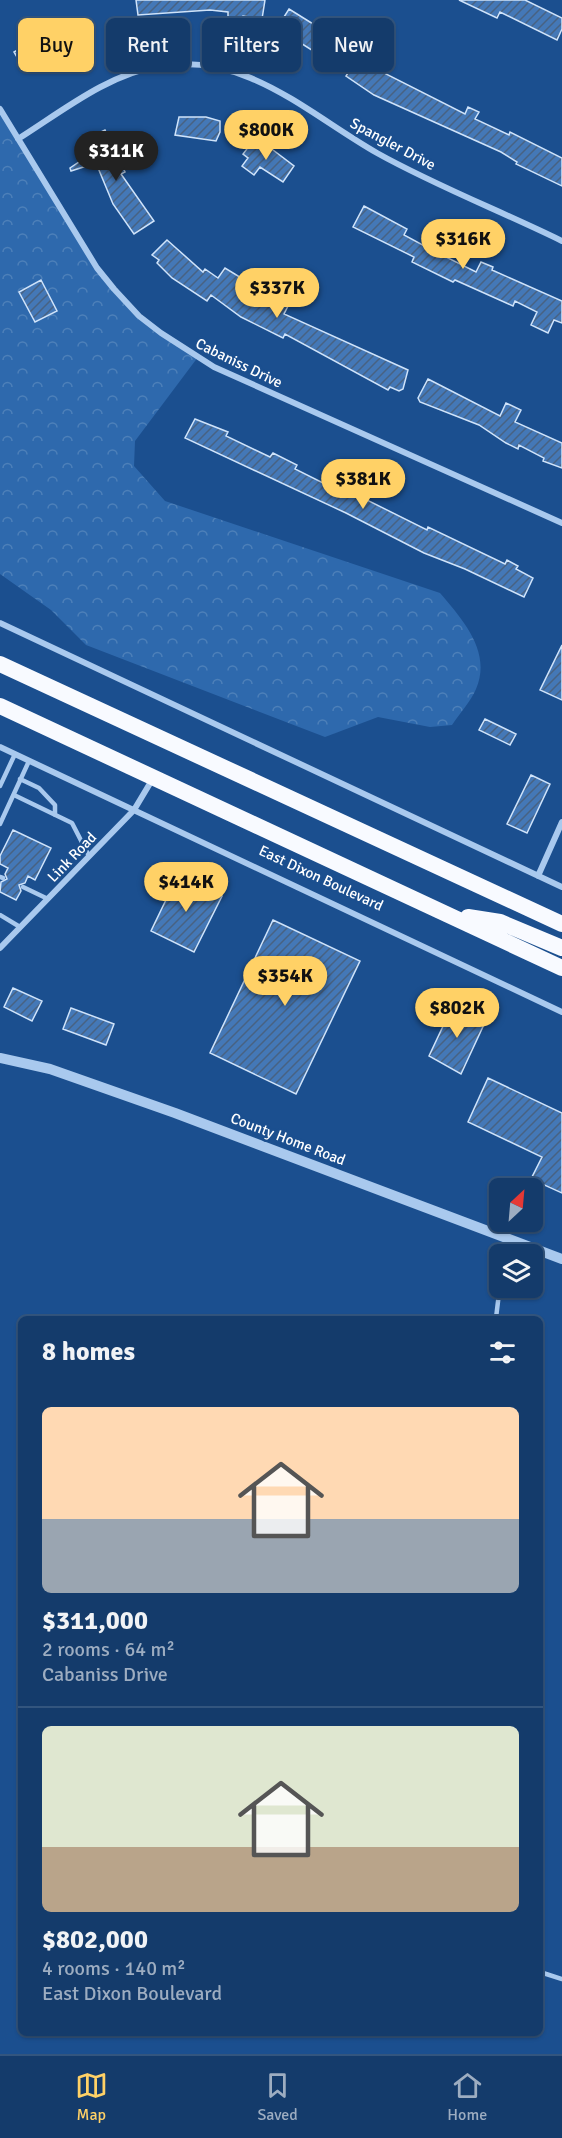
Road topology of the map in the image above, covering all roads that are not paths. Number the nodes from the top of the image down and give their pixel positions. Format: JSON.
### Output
{"nodes":[{"id":1,"x":0,"y":109,"type":"edge"},
{"id":2,"x":18,"y":139,"type":"junction"},
{"id":3,"x":562,"y":241,"type":"edge"},
{"id":4,"x":562,"y":523,"type":"edge"},
{"id":5,"x":0,"y":623,"type":"edge"},
{"id":6,"x":0,"y":664,"type":"edge"},
{"id":7,"x":0,"y":706,"type":"edge"},
{"id":8,"x":0,"y":747,"type":"edge"},
{"id":9,"x":15,"y":754,"type":"junction"},
{"id":10,"x":29,"y":761,"type":"junction"},
{"id":11,"x":154,"y":777,"type":"junction"},
{"id":12,"x":20,"y":779,"type":"junction"},
{"id":13,"x":0,"y":786,"type":"edge"},
{"id":14,"x":14,"y":795,"type":"junction"},
{"id":15,"x":134,"y":810,"type":"junction"},
{"id":16,"x":56,"y":814,"type":"junction"},
{"id":17,"x":562,"y":822,"type":"edge"},
{"id":18,"x":0,"y":824,"type":"edge"},
{"id":19,"x":89,"y":856,"type":"junction"},
{"id":20,"x":538,"y":876,"type":"junction"},
{"id":21,"x":23,"y":887,"type":"dead end"},
{"id":22,"x":562,"y":887,"type":"edge"},
{"id":23,"x":48,"y":899,"type":"junction"},
{"id":24,"x":0,"y":915,"type":"edge"},
{"id":25,"x":452,"y":915,"type":"junction"},
{"id":26,"x":562,"y":924,"type":"edge"},
{"id":27,"x":20,"y":927,"type":"junction"},
{"id":28,"x":0,"y":948,"type":"edge"},
{"id":29,"x":562,"y":948,"type":"edge"},
{"id":30,"x":562,"y":968,"type":"edge"},
{"id":31,"x":562,"y":1012,"type":"edge"},
{"id":32,"x":0,"y":1058,"type":"edge"},
{"id":33,"x":514,"y":1241,"type":"junction"},
{"id":34,"x":513,"y":1244,"type":"edge"},
{"id":35,"x":562,"y":1259,"type":"edge"},
{"id":36,"x":498,"y":1298,"type":"edge"},
{"id":37,"x":496,"y":1316,"type":"edge"},
{"id":38,"x":543,"y":1973,"type":"edge"},
{"id":39,"x":562,"y":1979,"type":"edge"}],
"edges":[{"from":1,"to":2,"type":"street","name":"Cabaniss Drive"},
{"from":2,"to":3,"type":"street","name":"Spangler Drive"},
{"from":2,"to":4,"type":"street","name":"Cabaniss Drive"},
{"from":5,"to":20,"type":"street"},
{"from":6,"to":26,"type":"highway"},
{"from":7,"to":11,"type":"highway","name":"East Dixon Boulevard"},
{"from":8,"to":9,"type":"street","name":"East Dixon Boulevard"},
{"from":9,"to":10,"type":"street","name":"East Dixon Boulevard"},
{"from":9,"to":13,"type":"lane"},
{"from":10,"to":12,"type":"lane"},
{"from":10,"to":15,"type":"street","name":"East Dixon Boulevard"},
{"from":11,"to":15,"type":"street","name":"Link Road"},
{"from":11,"to":25,"type":"highway","name":"East Dixon Boulevard"},
{"from":12,"to":14,"type":"lane"},
{"from":12,"to":16,"type":"lane"},
{"from":14,"to":16,"type":"lane"},
{"from":14,"to":18,"type":"lane"},
{"from":15,"to":19,"type":"street","name":"Link Road"},
{"from":15,"to":31,"type":"street","name":"East Dixon Boulevard"},
{"from":16,"to":19,"type":"lane"},
{"from":17,"to":20,"type":"street"},
{"from":19,"to":23,"type":"street","name":"Link Road"},
{"from":20,"to":22,"type":"street"},
{"from":21,"to":23,"type":"lane"},
{"from":23,"to":27,"type":"street","name":"Link Road"},
{"from":24,"to":27,"type":"lane"},
{"from":25,"to":29,"type":"highway"},
{"from":25,"to":30,"type":"highway","name":"East Dixon Boulevard"},
{"from":27,"to":28,"type":"street","name":"Link Road"},
{"from":32,"to":33,"type":"street","name":"County Home Road"},
{"from":33,"to":34,"type":"lane"},
{"from":33,"to":35,"type":"street","name":"County Home Road"},
{"from":36,"to":37,"type":"lane"},
{"from":38,"to":39,"type":"lane"}]}
